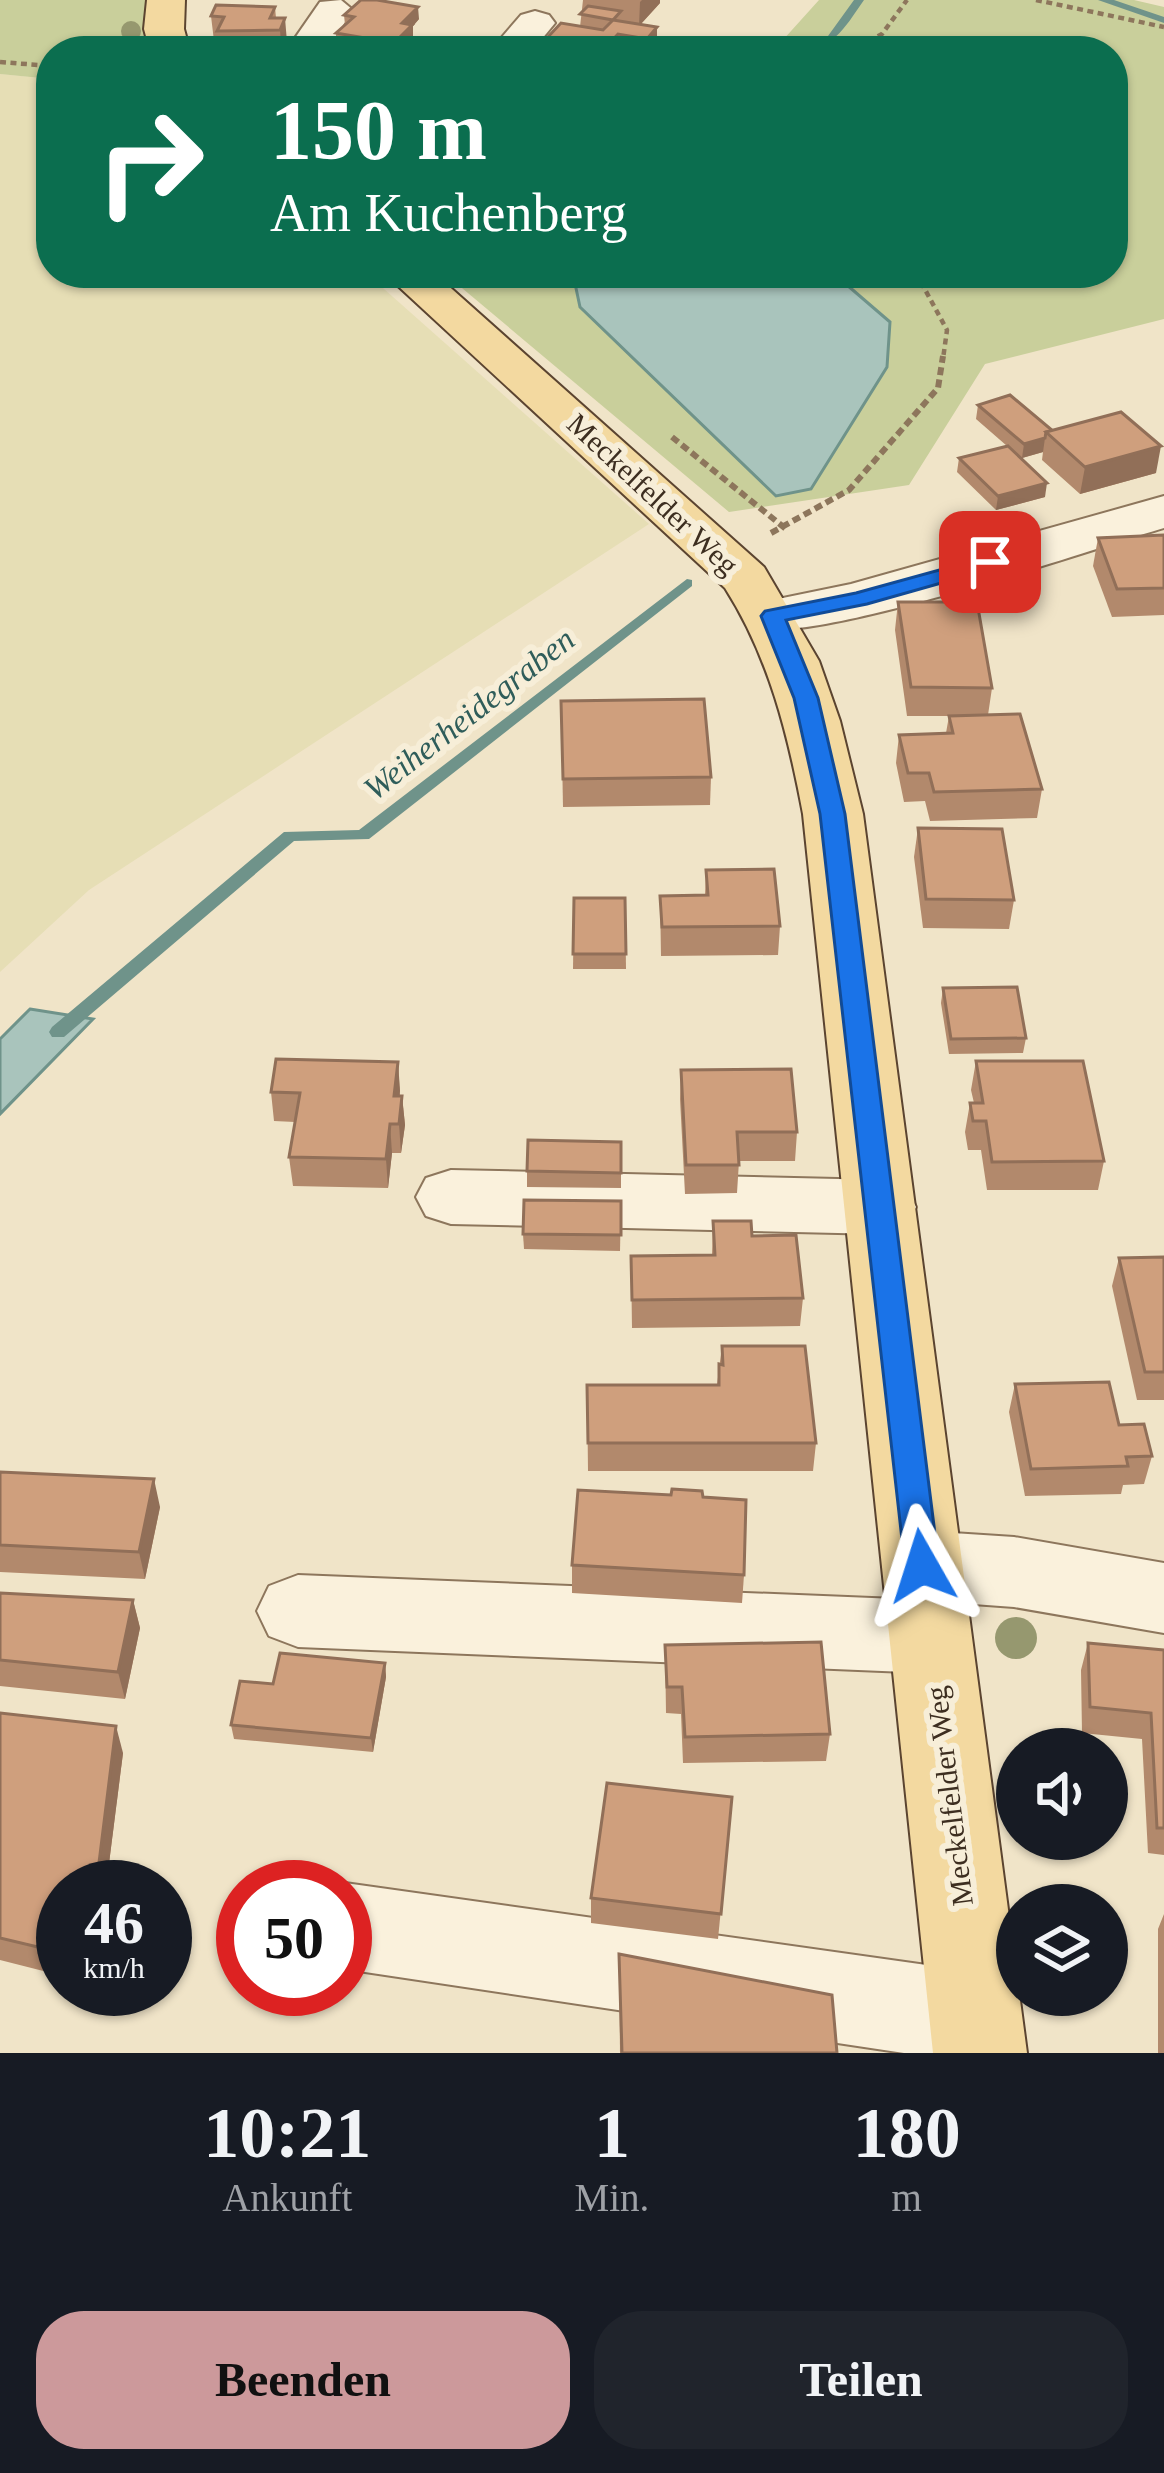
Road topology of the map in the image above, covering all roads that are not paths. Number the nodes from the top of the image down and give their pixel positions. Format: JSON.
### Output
{"nodes":[{"id":1,"x":166,"y":0,"type":"edge"},
{"id":2,"x":334,"y":10,"type":"dead end"},
{"id":3,"x":166,"y":36,"type":"edge"},
{"id":4,"x":316,"y":36,"type":"edge"},
{"id":5,"x":423,"y":288,"type":"edge"},
{"id":6,"x":1164,"y":512,"type":"edge"},
{"id":7,"x":773,"y":616,"type":"junction"},
{"id":8,"x":451,"y":1197,"type":"dead end"},
{"id":9,"x":881,"y":1207,"type":"junction"},
{"id":10,"x":1164,"y":1598,"type":"edge"},
{"id":11,"x":926,"y":1601,"type":"junction"},
{"id":12,"x":298,"y":1611,"type":"dead end"},
{"id":13,"x":372,"y":1931,"type":"edge"},
{"id":14,"x":978,"y":2036,"type":"edge"}],
"edges":[{"from":1,"to":3,"type":"main road"},
{"from":2,"to":4,"type":"street"},
{"from":5,"to":7,"type":"main road","name":"Meckelfelder Weg"},
{"from":6,"to":7,"type":"street"},
{"from":7,"to":9,"type":"main road","name":"Meckelfelder Weg"},
{"from":8,"to":9,"type":"street"},
{"from":9,"to":11,"type":"main road","name":"Meckelfelder Weg"},
{"from":10,"to":11,"type":"street"},
{"from":11,"to":12,"type":"street"},
{"from":11,"to":14,"type":"main road","name":"Meckelfelder Weg"},
{"from":13,"to":14,"type":"street"}]}
